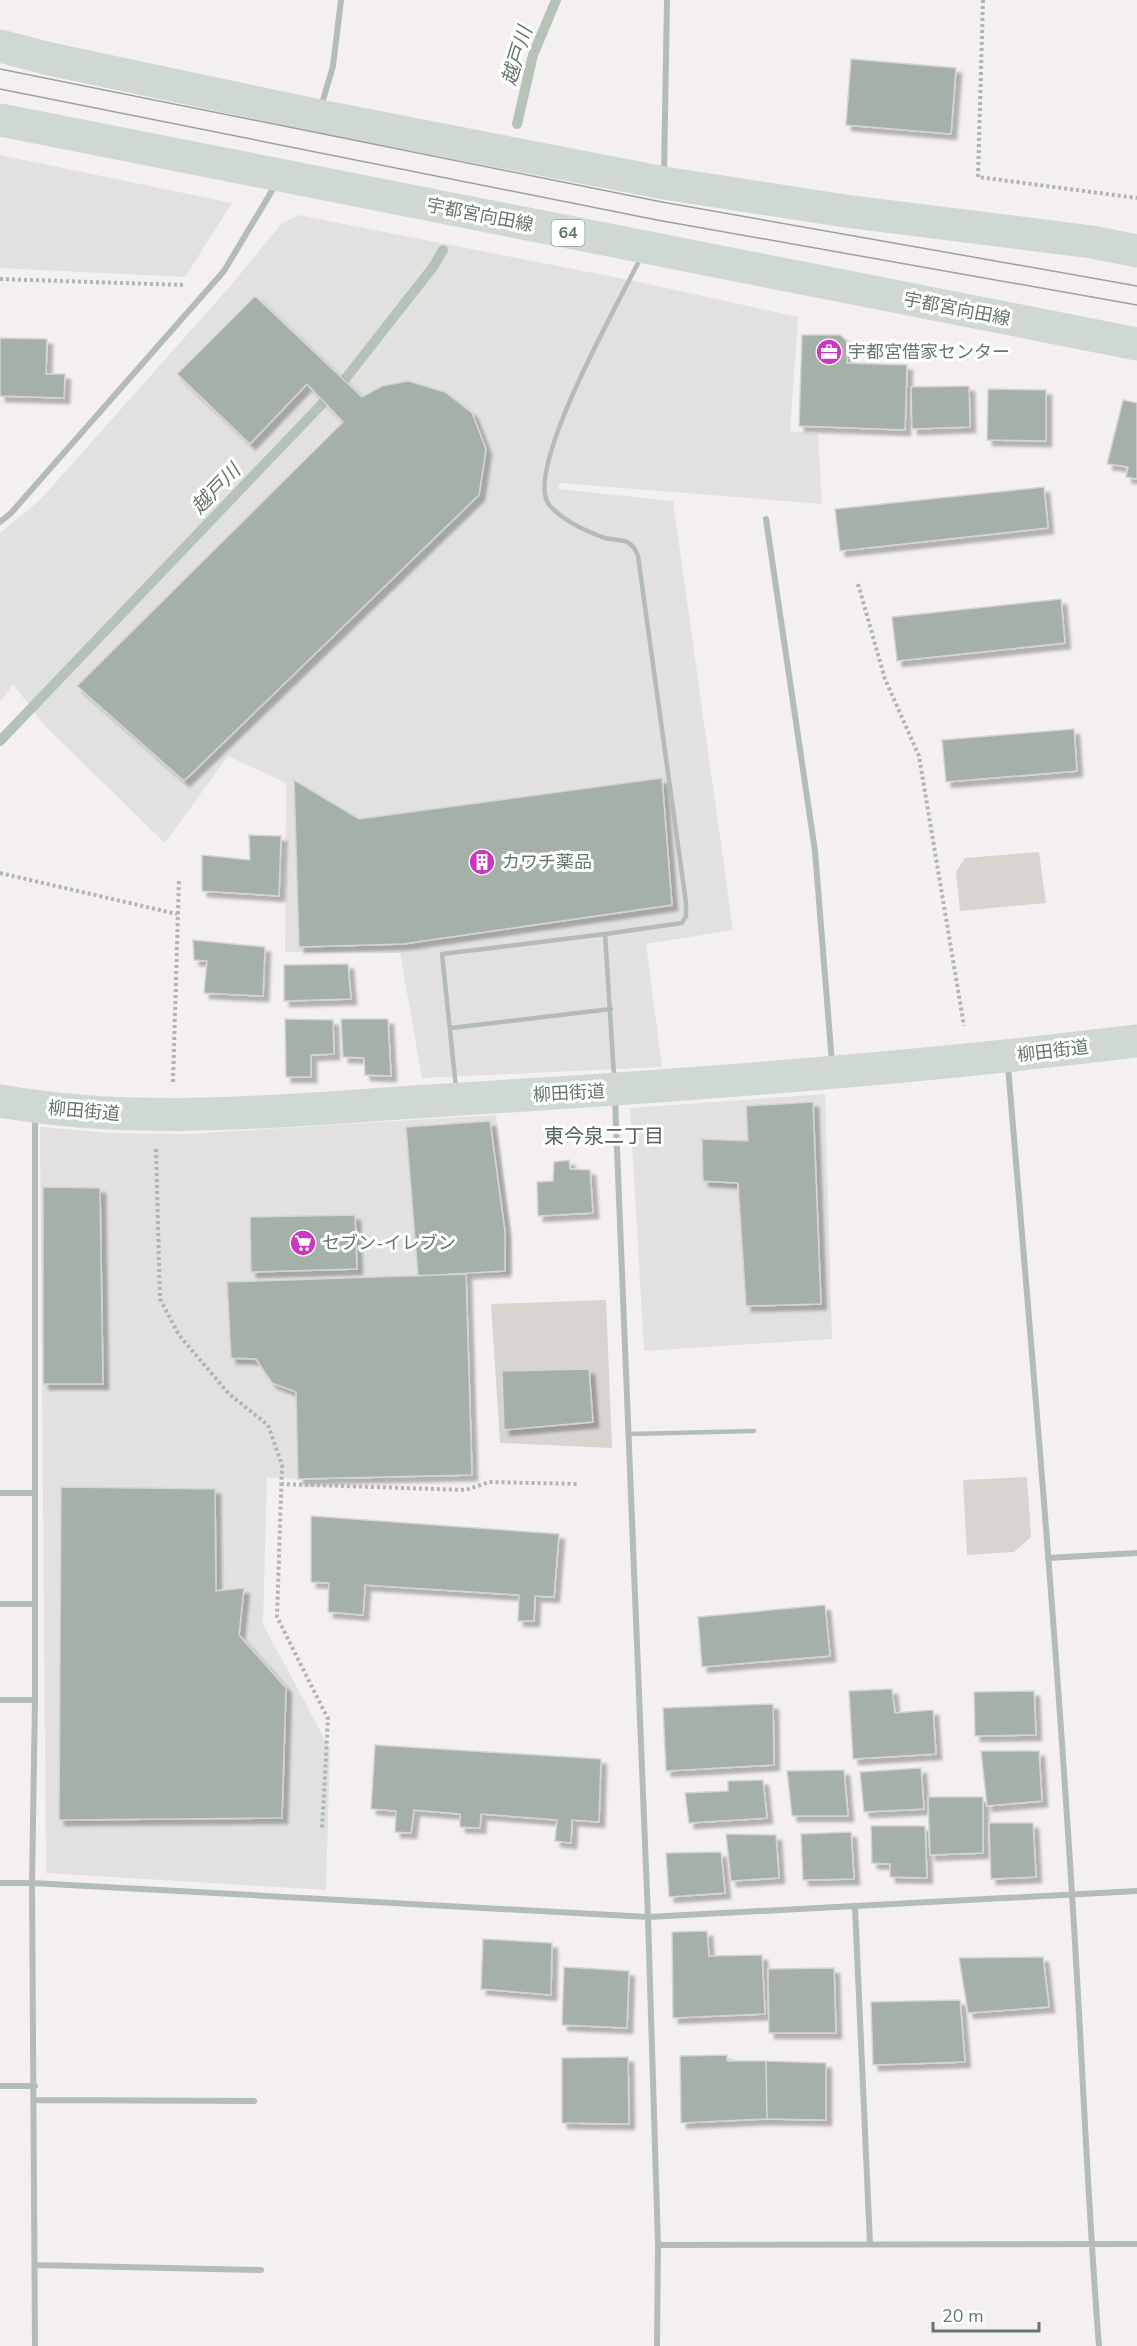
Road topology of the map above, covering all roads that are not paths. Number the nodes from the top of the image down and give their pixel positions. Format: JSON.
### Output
{"nodes":[{"id":1,"x":342,"y":0,"type":"edge"},
{"id":2,"x":667,"y":0,"type":"edge"},
{"id":3,"x":0,"y":46,"type":"edge"},
{"id":4,"x":319,"y":116,"type":"junction"},
{"id":5,"x":0,"y":120,"type":"edge"},
{"id":6,"x":280,"y":176,"type":"junction"},
{"id":7,"x":664,"y":183,"type":"junction"},
{"id":8,"x":645,"y":248,"type":"junction"},
{"id":9,"x":1137,"y":251,"type":"edge"},
{"id":10,"x":1137,"y":344,"type":"edge"},
{"id":11,"x":766,"y":519,"type":"dead end"},
{"id":12,"x":0,"y":522,"type":"edge"},
{"id":13,"x":605,"y":934,"type":"junction"},
{"id":14,"x":610,"y":1009,"type":"junction"},
{"id":15,"x":451,"y":1028,"type":"junction"},
{"id":16,"x":1137,"y":1041,"type":"edge"},
{"id":17,"x":1007,"y":1057,"type":"junction"},
{"id":18,"x":833,"y":1072,"type":"junction"},
{"id":19,"x":614,"y":1090,"type":"junction"},
{"id":20,"x":457,"y":1099,"type":"junction"},
{"id":21,"x":0,"y":1101,"type":"edge"},
{"id":22,"x":35,"y":1107,"type":"junction"},
{"id":23,"x":754,"y":1431,"type":"dead end"},
{"id":24,"x":630,"y":1434,"type":"junction"},
{"id":25,"x":0,"y":1493,"type":"edge"},
{"id":26,"x":35,"y":1493,"type":"junction"},
{"id":27,"x":1137,"y":1553,"type":"edge"},
{"id":28,"x":1048,"y":1558,"type":"junction"},
{"id":29,"x":0,"y":1604,"type":"edge"},
{"id":30,"x":35,"y":1604,"type":"junction"},
{"id":31,"x":0,"y":1700,"type":"edge"},
{"id":32,"x":35,"y":1700,"type":"junction"},
{"id":33,"x":0,"y":1883,"type":"edge"},
{"id":34,"x":32,"y":1883,"type":"junction"},
{"id":35,"x":1137,"y":1891,"type":"edge"},
{"id":36,"x":1072,"y":1895,"type":"junction"},
{"id":37,"x":855,"y":1907,"type":"junction"},
{"id":38,"x":648,"y":1917,"type":"junction"},
{"id":39,"x":0,"y":2086,"type":"edge"},
{"id":40,"x":34,"y":2086,"type":"junction"},
{"id":41,"x":35,"y":2100,"type":"junction"},
{"id":42,"x":254,"y":2101,"type":"dead end"},
{"id":43,"x":870,"y":2244,"type":"junction"},
{"id":44,"x":1091,"y":2244,"type":"junction"},
{"id":45,"x":1137,"y":2244,"type":"edge"},
{"id":46,"x":658,"y":2245,"type":"junction"},
{"id":47,"x":35,"y":2265,"type":"junction"},
{"id":48,"x":261,"y":2270,"type":"dead end"},
{"id":49,"x":35,"y":2346,"type":"edge"},
{"id":50,"x":657,"y":2346,"type":"edge"},
{"id":51,"x":1099,"y":2346,"type":"edge"}],
"edges":[{"from":1,"to":4,"type":"street"},
{"from":2,"to":7,"type":"street"},
{"from":3,"to":4,"type":"main road"},
{"from":4,"to":7,"type":"main road"},
{"from":5,"to":6,"type":"main road","name":"宇都宮向田線","number":"64"},
{"from":6,"to":8,"type":"main road","name":"宇都宮向田線","number":"64"},
{"from":6,"to":12,"type":"street"},
{"from":7,"to":9,"type":"main road"},
{"from":8,"to":10,"type":"main road","name":"宇都宮向田線","number":"64"},
{"from":8,"to":13,"type":"lane"},
{"from":11,"to":18,"type":"street"},
{"from":13,"to":14,"type":"lane"},
{"from":13,"to":15,"type":"lane"},
{"from":14,"to":15,"type":"lane"},
{"from":14,"to":19,"type":"lane"},
{"from":15,"to":20,"type":"lane"},
{"from":16,"to":17,"type":"main road","name":"柳田街道"},
{"from":17,"to":18,"type":"main road","name":"柳田街道"},
{"from":17,"to":28,"type":"street"},
{"from":18,"to":19,"type":"main road","name":"柳田街道"},
{"from":19,"to":20,"type":"main road","name":"柳田街道"},
{"from":19,"to":24,"type":"street"},
{"from":20,"to":22,"type":"main road","name":"柳田街道"},
{"from":21,"to":22,"type":"main road","name":"柳田街道"},
{"from":22,"to":26,"type":"street"},
{"from":23,"to":24,"type":"lane"},
{"from":24,"to":38,"type":"street"},
{"from":25,"to":26,"type":"street"},
{"from":26,"to":30,"type":"street"},
{"from":27,"to":28,"type":"street"},
{"from":28,"to":36,"type":"street"},
{"from":29,"to":30,"type":"street"},
{"from":30,"to":32,"type":"street"},
{"from":31,"to":32,"type":"street"},
{"from":32,"to":34,"type":"street"},
{"from":33,"to":34,"type":"street"},
{"from":34,"to":38,"type":"street"},
{"from":34,"to":40,"type":"street"},
{"from":35,"to":36,"type":"street"},
{"from":36,"to":37,"type":"street"},
{"from":36,"to":44,"type":"street"},
{"from":37,"to":38,"type":"street"},
{"from":37,"to":43,"type":"street"},
{"from":38,"to":46,"type":"street"},
{"from":39,"to":40,"type":"street"},
{"from":40,"to":41,"type":"street"},
{"from":41,"to":42,"type":"street"},
{"from":41,"to":47,"type":"street"},
{"from":43,"to":44,"type":"street"},
{"from":43,"to":46,"type":"street"},
{"from":44,"to":45,"type":"street"},
{"from":44,"to":51,"type":"street"},
{"from":46,"to":50,"type":"street"},
{"from":47,"to":48,"type":"street"},
{"from":47,"to":49,"type":"street"}]}
